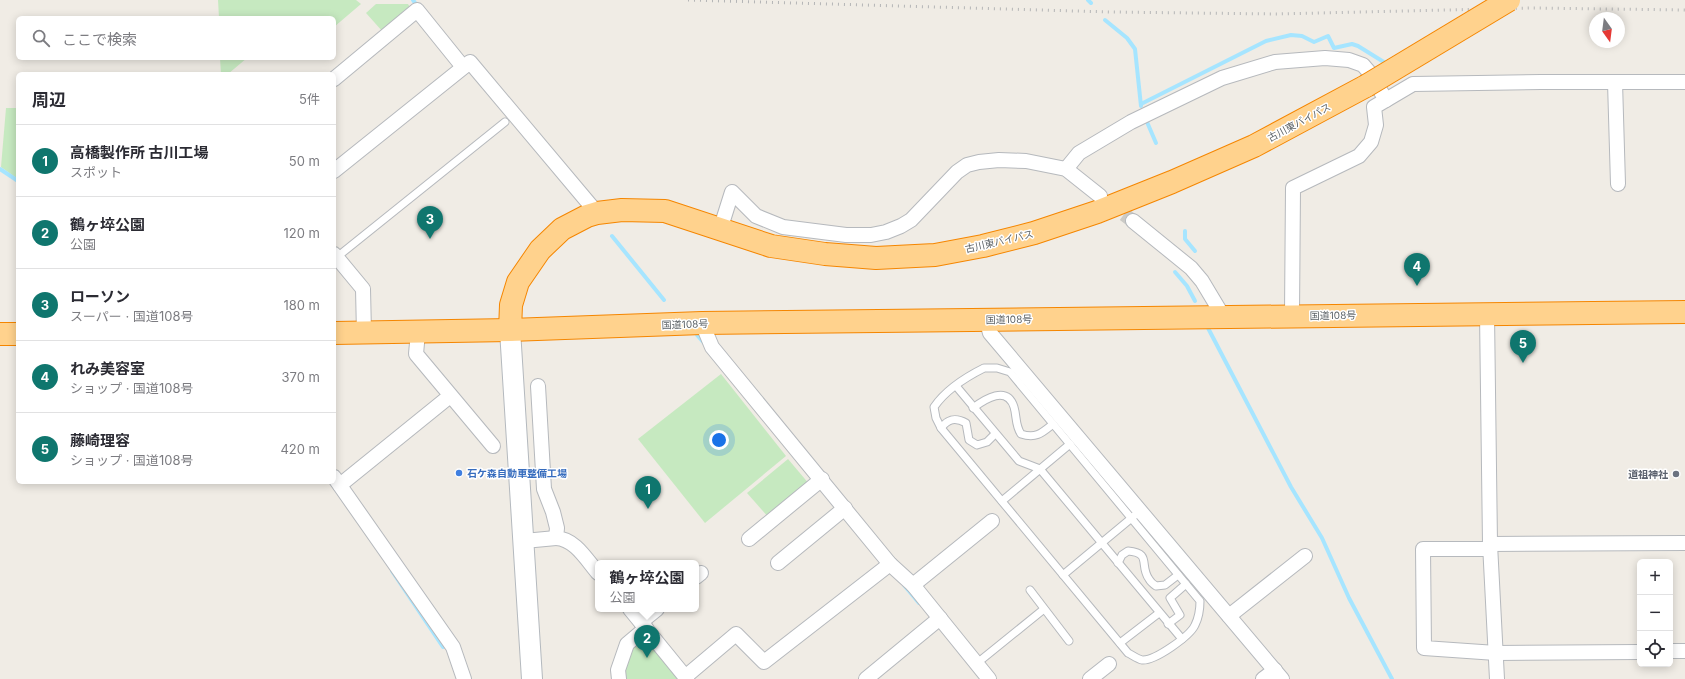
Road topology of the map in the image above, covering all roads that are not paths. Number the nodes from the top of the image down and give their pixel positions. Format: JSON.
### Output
{"nodes":[{"id":1,"x":1509,"y":0,"type":"edge"},
{"id":2,"x":463,"y":67,"type":"junction"},
{"id":3,"x":336,"y":77,"type":"edge"},
{"id":4,"x":1614,"y":82,"type":"junction"},
{"id":5,"x":1685,"y":82,"type":"edge"},
{"id":6,"x":1386,"y":100,"type":"junction"},
{"id":7,"x":505,"y":122,"type":"dead end"},
{"id":8,"x":336,"y":169,"type":"edge"},
{"id":9,"x":1066,"y":169,"type":"junction"},
{"id":10,"x":1618,"y":184,"type":"dead end"},
{"id":11,"x":1100,"y":196,"type":"tunnel mouth"},
{"id":12,"x":597,"y":213,"type":"junction"},
{"id":13,"x":1133,"y":221,"type":"tunnel mouth"},
{"id":14,"x":720,"y":230,"type":"junction"},
{"id":15,"x":336,"y":254,"type":"edge"},
{"id":16,"x":336,"y":256,"type":"edge"},
{"id":17,"x":1685,"y":312,"type":"edge"},
{"id":18,"x":1487,"y":314,"type":"junction"},
{"id":19,"x":1292,"y":315,"type":"junction"},
{"id":20,"x":1223,"y":316,"type":"junction"},
{"id":21,"x":986,"y":319,"type":"junction"},
{"id":22,"x":702,"y":323,"type":"junction"},
{"id":23,"x":510,"y":330,"type":"junction"},
{"id":24,"x":418,"y":332,"type":"junction"},
{"id":25,"x":336,"y":333,"type":"edge"},
{"id":26,"x":0,"y":334,"type":"edge"},
{"id":27,"x":16,"y":334,"type":"edge"},
{"id":28,"x":364,"y":334,"type":"junction"},
{"id":29,"x":538,"y":386,"type":"dead end"},
{"id":30,"x":956,"y":386,"type":"junction"},
{"id":31,"x":450,"y":396,"type":"junction"},
{"id":32,"x":973,"y":408,"type":"junction"},
{"id":33,"x":1054,"y":424,"type":"junction"},
{"id":34,"x":941,"y":428,"type":"junction"},
{"id":35,"x":995,"y":434,"type":"junction"},
{"id":36,"x":1070,"y":444,"type":"junction"},
{"id":37,"x":493,"y":446,"type":"dead end"},
{"id":38,"x":1040,"y":469,"type":"junction"},
{"id":39,"x":337,"y":481,"type":"edge"},
{"id":40,"x":817,"y":483,"type":"junction"},
{"id":41,"x":1002,"y":500,"type":"junction"},
{"id":42,"x":840,"y":512,"type":"junction"},
{"id":43,"x":1136,"y":514,"type":"junction"},
{"id":44,"x":992,"y":521,"type":"dead end"},
{"id":45,"x":556,"y":538,"type":"junction"},
{"id":46,"x":749,"y":539,"type":"dead end"},
{"id":47,"x":524,"y":541,"type":"junction"},
{"id":48,"x":1685,"y":543,"type":"edge"},
{"id":49,"x":1102,"y":544,"type":"junction"},
{"id":50,"x":1490,"y":547,"type":"junction"},
{"id":51,"x":1306,"y":556,"type":"dead end"},
{"id":52,"x":778,"y":563,"type":"dead end"},
{"id":53,"x":1118,"y":563,"type":"junction"},
{"id":54,"x":885,"y":568,"type":"junction"},
{"id":55,"x":595,"y":569,"type":"edge"},
{"id":56,"x":1064,"y":575,"type":"junction"},
{"id":57,"x":1178,"y":575,"type":"junction"},
{"id":58,"x":1186,"y":584,"type":"junction"},
{"id":59,"x":913,"y":586,"type":"junction"},
{"id":60,"x":1030,"y":590,"type":"dead end"},
{"id":61,"x":1044,"y":609,"type":"junction"},
{"id":62,"x":633,"y":612,"type":"edge"},
{"id":63,"x":655,"y":612,"type":"edge"},
{"id":64,"x":1159,"y":613,"type":"junction"},
{"id":65,"x":1229,"y":616,"type":"junction"},
{"id":66,"x":935,"y":622,"type":"junction"},
{"id":67,"x":1168,"y":624,"type":"junction"},
{"id":68,"x":644,"y":625,"type":"junction"},
{"id":69,"x":1182,"y":639,"type":"junction"},
{"id":70,"x":1069,"y":641,"type":"dead end"},
{"id":71,"x":1120,"y":643,"type":"junction"},
{"id":72,"x":1673,"y":651,"type":"edge"},
{"id":73,"x":1685,"y":651,"type":"edge"},
{"id":74,"x":1637,"y":652,"type":"edge"},
{"id":75,"x":1496,"y":653,"type":"junction"},
{"id":76,"x":1108,"y":664,"type":"dead end"},
{"id":77,"x":981,"y":674,"type":"edge"},
{"id":78,"x":1278,"y":674,"type":"edge"},
{"id":79,"x":686,"y":678,"type":"edge"},
{"id":80,"x":464,"y":679,"type":"edge"},
{"id":81,"x":532,"y":679,"type":"edge"},
{"id":82,"x":619,"y":679,"type":"edge"},
{"id":83,"x":866,"y":679,"type":"edge"},
{"id":84,"x":1090,"y":679,"type":"edge"},
{"id":85,"x":1263,"y":679,"type":"edge"},
{"id":86,"x":1497,"y":679,"type":"edge"}],
"edges":[{"from":1,"to":14,"type":"highway","name":"古川東バイパス","bridge":true},
{"from":2,"to":3,"type":"street"},
{"from":2,"to":8,"type":"street"},
{"from":2,"to":12,"type":"street"},
{"from":4,"to":5,"type":"street"},
{"from":4,"to":6,"type":"street"},
{"from":4,"to":10,"type":"street"},
{"from":6,"to":9,"type":"street"},
{"from":6,"to":19,"type":"street"},
{"from":7,"to":15,"type":"lane"},
{"from":9,"to":11,"type":"street"},
{"from":9,"to":14,"type":"street"},
{"from":12,"to":14,"type":"highway","name":"古川東バイパス"},
{"from":12,"to":23,"type":"highway","name":"古川東バイパス"},
{"from":13,"to":20,"type":"street"},
{"from":16,"to":28,"type":"street"},
{"from":17,"to":18,"type":"highway","name":"国道108号"},
{"from":18,"to":19,"type":"highway","name":"国道108号"},
{"from":18,"to":50,"type":"street"},
{"from":19,"to":20,"type":"highway","name":"国道108号"},
{"from":20,"to":21,"type":"highway","name":"国道108号"},
{"from":21,"to":22,"type":"highway","name":"国道108号"},
{"from":21,"to":43,"type":"street"},
{"from":22,"to":23,"type":"highway","name":"国道108号"},
{"from":22,"to":40,"type":"street"},
{"from":23,"to":24,"type":"highway","name":"国道108号"},
{"from":23,"to":47,"type":"street"},
{"from":24,"to":28,"type":"highway","name":"国道108号"},
{"from":24,"to":31,"type":"street"},
{"from":25,"to":28,"type":"highway","name":"国道108号"},
{"from":26,"to":27,"type":"highway"},
{"from":29,"to":45,"type":"street"},
{"from":30,"to":32,"type":"lane"},
{"from":30,"to":33,"type":"lane"},
{"from":30,"to":34,"type":"lane"},
{"from":31,"to":37,"type":"street"},
{"from":31,"to":39,"type":"street"},
{"from":32,"to":33,"type":"lane"},
{"from":32,"to":35,"type":"lane"},
{"from":33,"to":36,"type":"lane"},
{"from":34,"to":35,"type":"lane"},
{"from":34,"to":41,"type":"lane"},
{"from":35,"to":38,"type":"lane"},
{"from":36,"to":38,"type":"lane"},
{"from":36,"to":43,"type":"lane"},
{"from":38,"to":41,"type":"lane"},
{"from":38,"to":49,"type":"lane"},
{"from":39,"to":80,"type":"street"},
{"from":40,"to":42,"type":"street"},
{"from":40,"to":46,"type":"street"},
{"from":41,"to":56,"type":"lane"},
{"from":42,"to":52,"type":"street"},
{"from":42,"to":54,"type":"street"},
{"from":43,"to":49,"type":"lane"},
{"from":43,"to":57,"type":"lane"},
{"from":43,"to":65,"type":"street"},
{"from":44,"to":59,"type":"street"},
{"from":45,"to":47,"type":"street"},
{"from":45,"to":55,"type":"street"},
{"from":47,"to":81,"type":"street"},
{"from":48,"to":50,"type":"street"},
{"from":49,"to":53,"type":"lane"},
{"from":49,"to":56,"type":"lane"},
{"from":50,"to":75,"type":"street"},
{"from":50,"to":75,"type":"street"},
{"from":51,"to":65,"type":"street"},
{"from":53,"to":57,"type":"lane"},
{"from":53,"to":64,"type":"lane"},
{"from":54,"to":59,"type":"street"},
{"from":54,"to":79,"type":"street"},
{"from":56,"to":71,"type":"lane"},
{"from":57,"to":58,"type":"lane"},
{"from":58,"to":67,"type":"lane"},
{"from":58,"to":69,"type":"lane"},
{"from":59,"to":66,"type":"street"},
{"from":60,"to":61,"type":"lane"},
{"from":61,"to":70,"type":"lane"},
{"from":61,"to":77,"type":"lane"},
{"from":62,"to":68,"type":"street"},
{"from":63,"to":68,"type":"street"},
{"from":64,"to":67,"type":"lane"},
{"from":64,"to":71,"type":"lane"},
{"from":65,"to":78,"type":"street"},
{"from":66,"to":77,"type":"street"},
{"from":66,"to":83,"type":"street"},
{"from":67,"to":69,"type":"lane"},
{"from":68,"to":79,"type":"street"},
{"from":68,"to":82,"type":"street"},
{"from":69,"to":71,"type":"lane"},
{"from":72,"to":73,"type":"street"},
{"from":74,"to":75,"type":"street"},
{"from":75,"to":86,"type":"street"},
{"from":76,"to":84,"type":"street"},
{"from":78,"to":85,"type":"street"}]}
